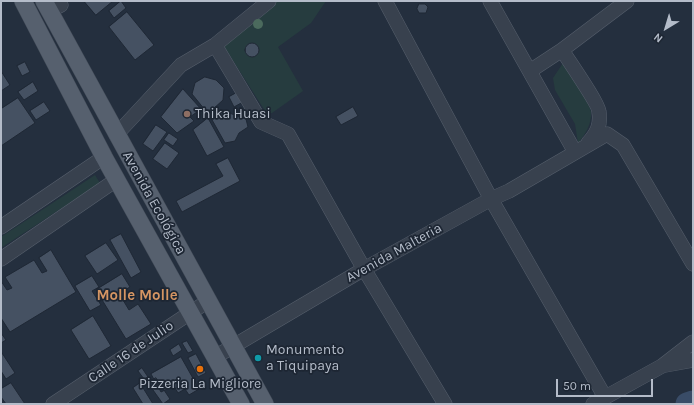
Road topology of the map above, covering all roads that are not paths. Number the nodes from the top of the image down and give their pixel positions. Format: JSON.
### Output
{"nodes":[{"id":1,"x":23,"y":1,"type":"edge"},
{"id":2,"x":268,"y":1,"type":"edge"},
{"id":3,"x":385,"y":1,"type":"edge"},
{"id":4,"x":490,"y":1,"type":"edge"},
{"id":5,"x":627,"y":1,"type":"edge"},
{"id":6,"x":51,"y":6,"type":"edge"},
{"id":7,"x":215,"y":45,"type":"junction"},
{"id":8,"x":562,"y":50,"type":"junction"},
{"id":9,"x":530,"y":71,"type":"junction"},
{"id":10,"x":116,"y":135,"type":"junction"},
{"id":11,"x":581,"y":148,"type":"junction"},
{"id":12,"x":104,"y":157,"type":"junction"},
{"id":13,"x":116,"y":180,"type":"junction"},
{"id":14,"x":491,"y":199,"type":"junction"},
{"id":15,"x":1,"y":227,"type":"edge"},
{"id":16,"x":1,"y":259,"type":"edge"},
{"id":17,"x":693,"y":264,"type":"edge"},
{"id":18,"x":364,"y":269,"type":"junction"},
{"id":19,"x":208,"y":300,"type":"junction"},
{"id":20,"x":190,"y":312,"type":"junction"},
{"id":21,"x":693,"y":342,"type":"edge"},
{"id":22,"x":234,"y":346,"type":"junction"},
{"id":23,"x":215,"y":357,"type":"junction"},
{"id":24,"x":693,"y":360,"type":"edge"},
{"id":25,"x":662,"y":366,"type":"junction"},
{"id":26,"x":599,"y":400,"type":"edge"},
{"id":27,"x":54,"y":404,"type":"edge"},
{"id":28,"x":241,"y":404,"type":"edge"},
{"id":29,"x":265,"y":404,"type":"edge"},
{"id":30,"x":445,"y":404,"type":"edge"}],
"edges":[{"from":1,"to":12,"type":"main road","name":"Avenida Ecológica"},
{"from":2,"to":7,"type":"street"},
{"from":3,"to":14,"type":"street"},
{"from":4,"to":9,"type":"street"},
{"from":5,"to":8,"type":"street"},
{"from":6,"to":10,"type":"main road","name":"Avenida Ecológica"},
{"from":7,"to":10,"type":"street"},
{"from":7,"to":18,"type":"street"},
{"from":8,"to":9,"type":"street"},
{"from":8,"to":11,"type":"street","name":"Avenida Malteria"},
{"from":9,"to":11,"type":"street"},
{"from":10,"to":19,"type":"main road","name":"Avenida Ecológica"},
{"from":11,"to":14,"type":"street","name":"Avenida Malteria"},
{"from":11,"to":17,"type":"street","name":"Avenida Malteria"},
{"from":12,"to":13,"type":"main road","name":"Avenida Ecológica"},
{"from":12,"to":15,"type":"street"},
{"from":13,"to":16,"type":"street"},
{"from":13,"to":20,"type":"main road","name":"Avenida Ecológica"},
{"from":14,"to":18,"type":"street","name":"Avenida Malteria"},
{"from":14,"to":26,"type":"street"},
{"from":18,"to":22,"type":"street","name":"Avenida Malteria"},
{"from":18,"to":30,"type":"street"},
{"from":19,"to":20,"type":"street","name":"Calle 16 de Julio"},
{"from":19,"to":22,"type":"main road","name":"Avenida Ecológica"},
{"from":20,"to":23,"type":"main road","name":"Avenida Ecológica"},
{"from":20,"to":27,"type":"street","name":"Calle 16 de Julio"},
{"from":21,"to":25,"type":"street"},
{"from":22,"to":23,"type":"street","name":"Avenida Malteria"},
{"from":22,"to":29,"type":"main road","name":"Avenida Ecológica"},
{"from":23,"to":28,"type":"main road","name":"Avenida Ecológica"},
{"from":24,"to":25,"type":"street"},
{"from":25,"to":26,"type":"street"}]}
